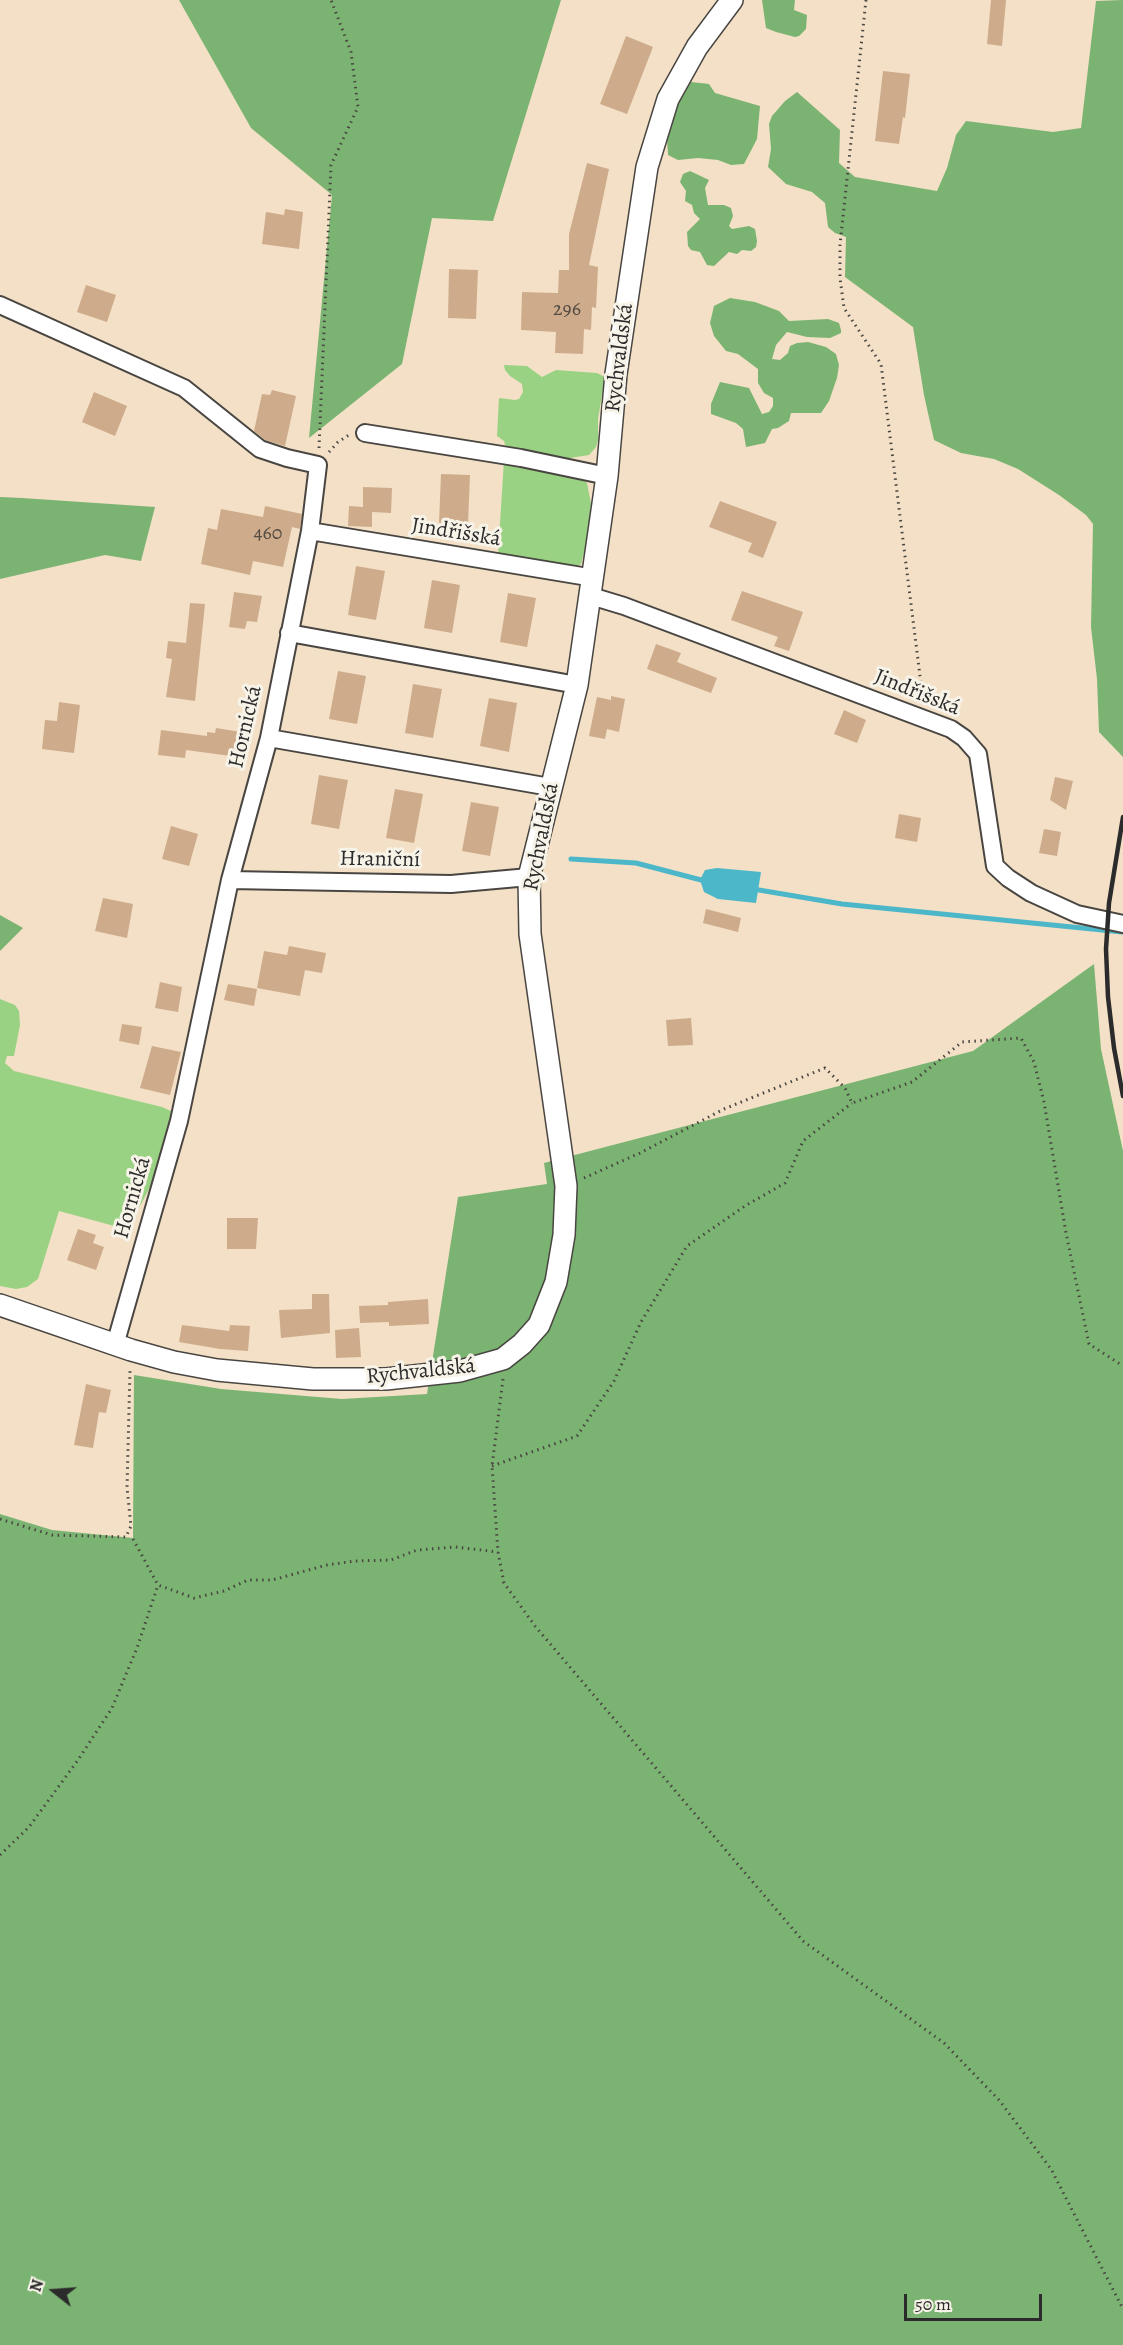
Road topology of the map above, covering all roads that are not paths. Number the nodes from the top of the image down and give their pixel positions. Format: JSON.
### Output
{"nodes":[{"id":1,"x":732,"y":0,"type":"edge"},
{"id":2,"x":0,"y":306,"type":"edge"},
{"id":3,"x":364,"y":433,"type":"road end"},
{"id":4,"x":607,"y":476,"type":"junction"},
{"id":5,"x":310,"y":531,"type":"junction"},
{"id":6,"x":592,"y":587,"type":"junction"},
{"id":7,"x":289,"y":633,"type":"junction"},
{"id":8,"x":577,"y":686,"type":"junction"},
{"id":9,"x":269,"y":738,"type":"junction"},
{"id":10,"x":550,"y":787,"type":"junction"},
{"id":11,"x":530,"y":877,"type":"junction"},
{"id":12,"x":230,"y":880,"type":"junction"},
{"id":13,"x":1123,"y":924,"type":"edge"},
{"id":14,"x":0,"y":1305,"type":"edge"},
{"id":15,"x":115,"y":1345,"type":"junction"}],
"edges":[{"from":1,"to":4,"type":"street","name":"Rychvaldská"},
{"from":2,"to":5,"type":"street","name":"Hornická"},
{"from":3,"to":4,"type":"street"},
{"from":4,"to":6,"type":"street","name":"Rychvaldská"},
{"from":5,"to":6,"type":"street","name":"Jindřišská"},
{"from":5,"to":7,"type":"street","name":"Hornická"},
{"from":6,"to":8,"type":"street","name":"Rychvaldská"},
{"from":6,"to":13,"type":"street","name":"Jindřišská"},
{"from":7,"to":8,"type":"street"},
{"from":7,"to":9,"type":"street","name":"Hornická"},
{"from":8,"to":10,"type":"street","name":"Rychvaldská"},
{"from":9,"to":10,"type":"street"},
{"from":9,"to":12,"type":"street","name":"Hornická"},
{"from":10,"to":11,"type":"street","name":"Rychvaldská"},
{"from":11,"to":12,"type":"street","name":"Hraniční"},
{"from":11,"to":15,"type":"street","name":"Rychvaldská"},
{"from":12,"to":15,"type":"street","name":"Hornická"},
{"from":14,"to":15,"type":"street","name":"Rychvaldská"}]}
